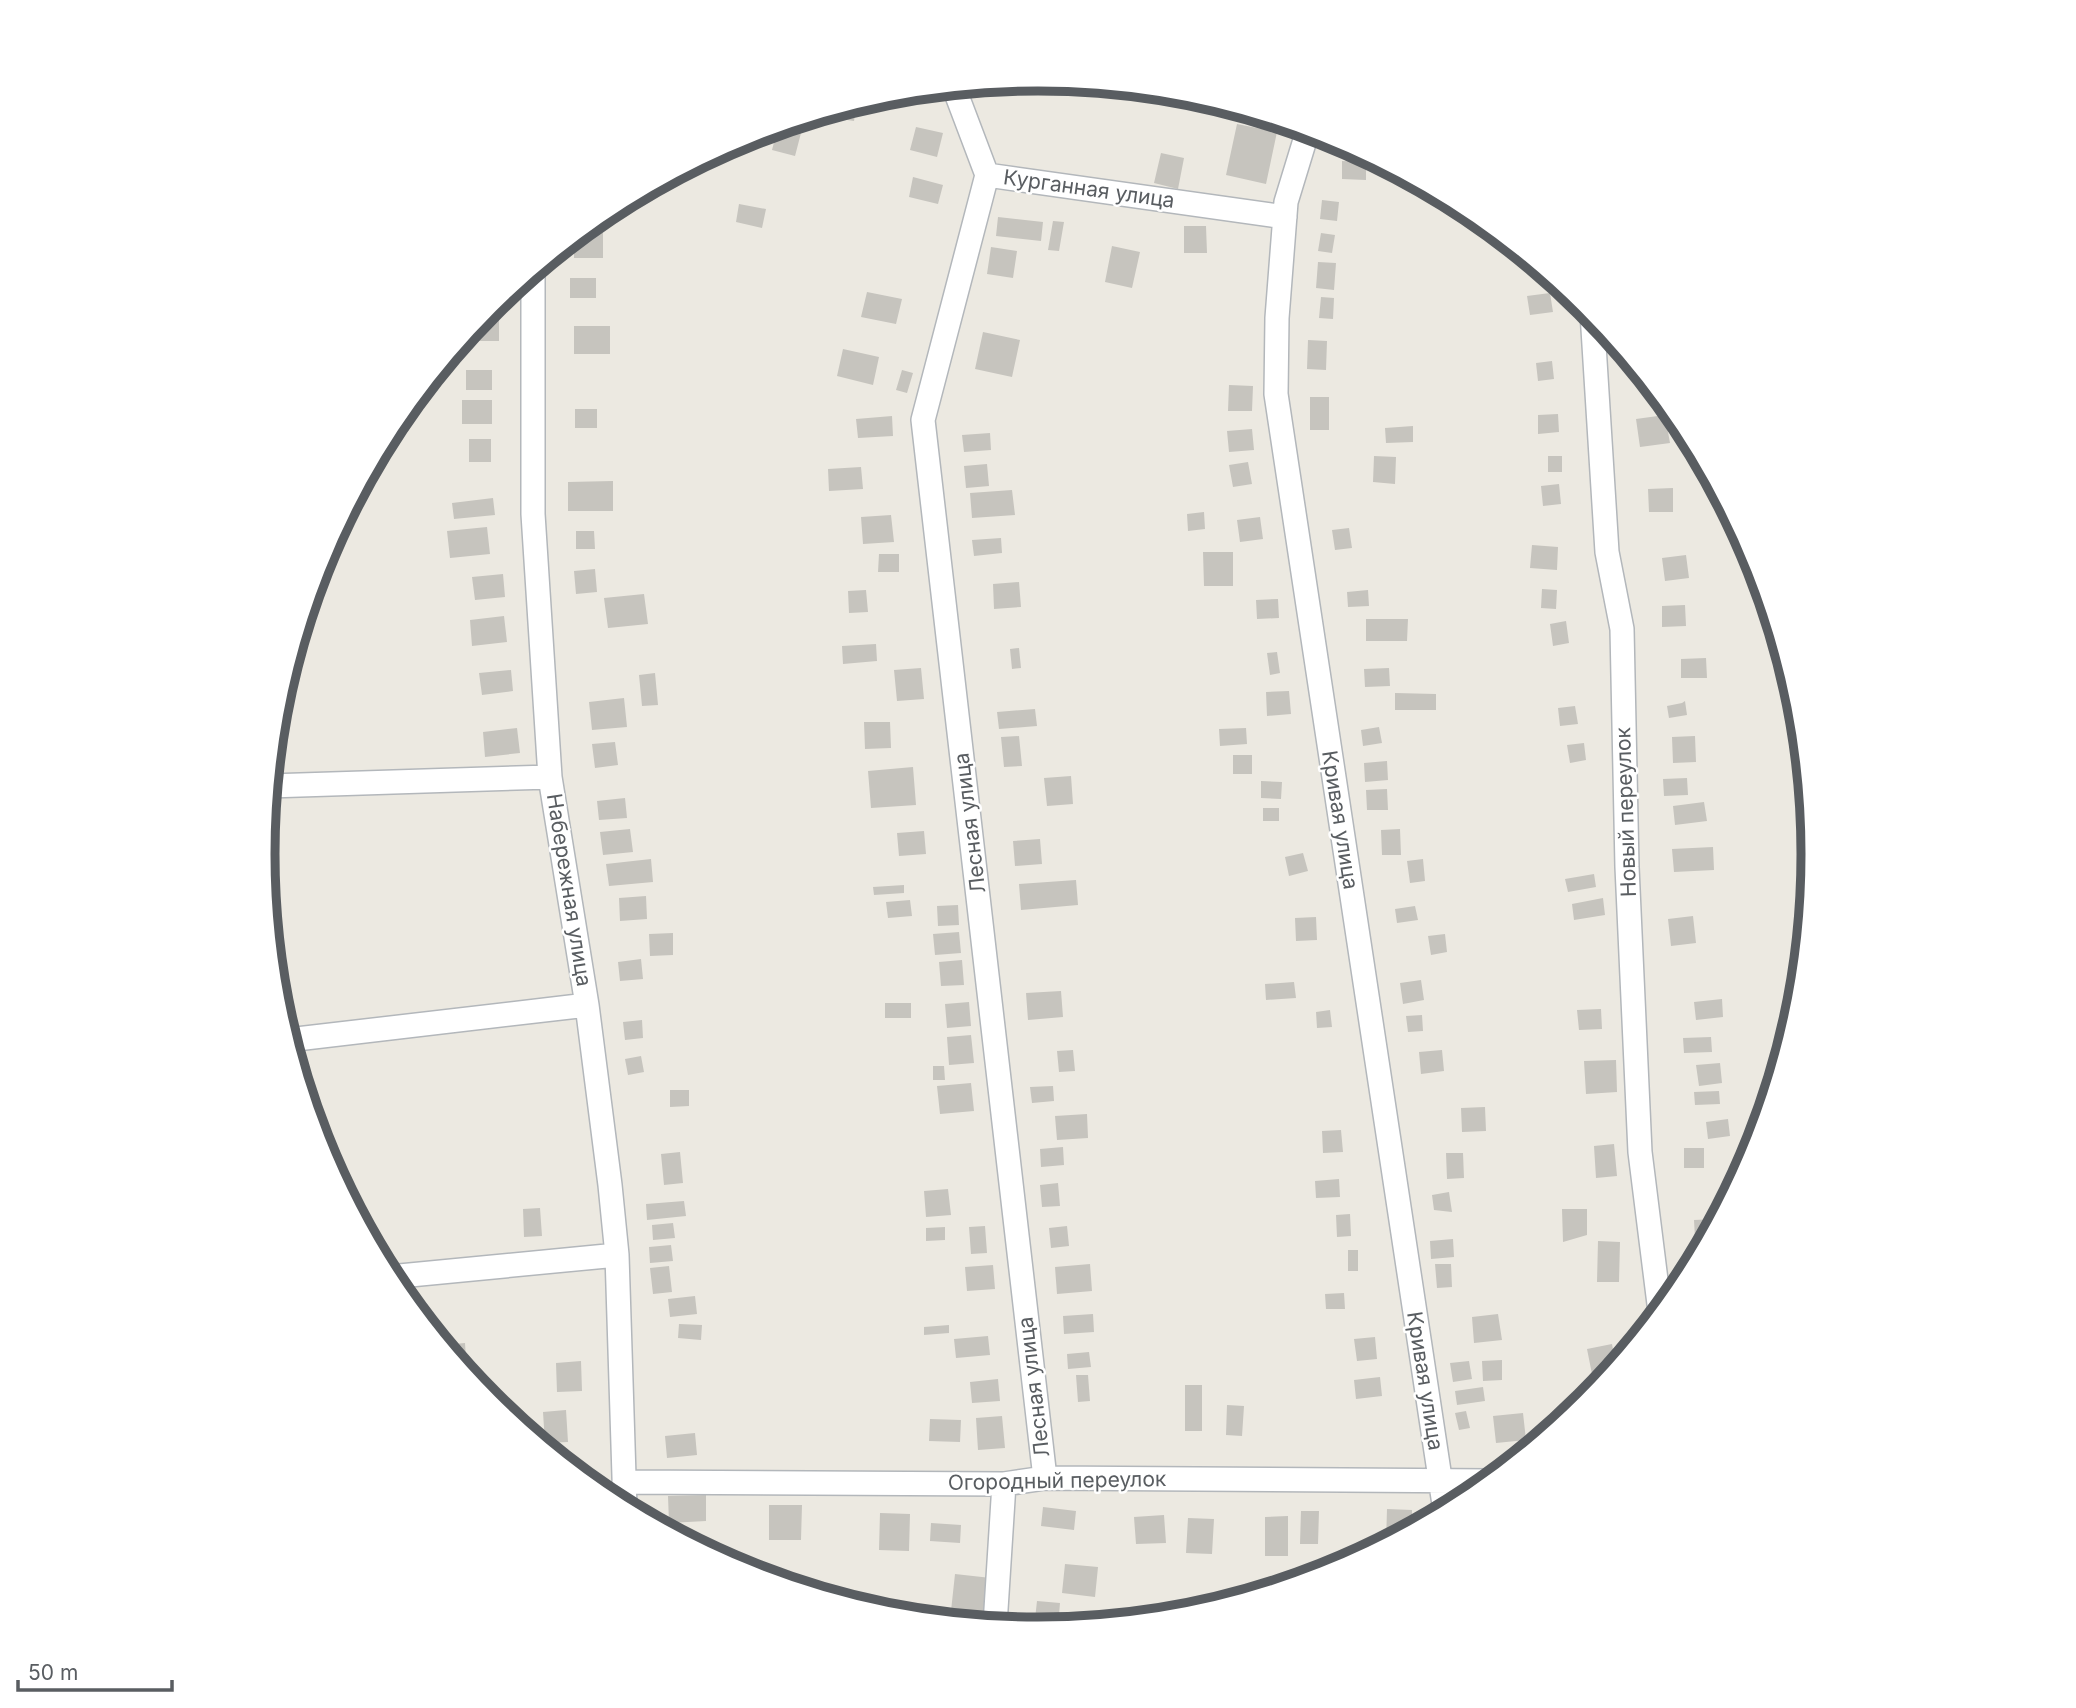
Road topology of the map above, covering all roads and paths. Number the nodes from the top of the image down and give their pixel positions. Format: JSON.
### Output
{"nodes":[{"id":1,"x":957,"y":96,"type":"edge"},
{"id":2,"x":1305,"y":139,"type":"edge"},
{"id":3,"x":987,"y":175,"type":"junction"},
{"id":4,"x":1285,"y":217,"type":"junction"},
{"id":5,"x":533,"y":282,"type":"edge"},
{"id":6,"x":1593,"y":330,"type":"edge"},
{"id":7,"x":550,"y":778,"type":"junction"},
{"id":8,"x":279,"y":786,"type":"edge"},
{"id":9,"x":587,"y":1005,"type":"junction"},
{"id":10,"x":298,"y":1039,"type":"edge"},
{"id":11,"x":617,"y":1255,"type":"junction"},
{"id":12,"x":403,"y":1276,"type":"edge"},
{"id":13,"x":1658,"y":1297,"type":"edge"},
{"id":14,"x":1045,"y":1478,"type":"junction"},
{"id":15,"x":1441,"y":1481,"type":"junction"},
{"id":16,"x":1472,"y":1481,"type":"edge"},
{"id":17,"x":624,"y":1482,"type":"junction"},
{"id":18,"x":1003,"y":1484,"type":"junction"},
{"id":19,"x":624,"y":1495,"type":"edge"},
{"id":20,"x":1443,"y":1500,"type":"edge"},
{"id":21,"x":996,"y":1615,"type":"edge"}],
"edges":[{"from":1,"to":3,"type":"street","name":"Курганная улица"},
{"from":2,"to":4,"type":"street","name":"Кривая улица"},
{"from":3,"to":4,"type":"street","name":"Курганная улица"},
{"from":3,"to":14,"type":"street","name":"Лесная улица"},
{"from":4,"to":15,"type":"street","name":"Кривая улица"},
{"from":5,"to":7,"type":"street","name":"Набережная улица"},
{"from":6,"to":13,"type":"street","name":"Новый переулок"},
{"from":7,"to":8,"type":"street"},
{"from":7,"to":9,"type":"street","name":"Набережная улица"},
{"from":9,"to":10,"type":"street"},
{"from":9,"to":11,"type":"street","name":"Набережная улица"},
{"from":11,"to":12,"type":"street"},
{"from":11,"to":17,"type":"street","name":"Набережная улица"},
{"from":14,"to":15,"type":"street","name":"Огородный переулок"},
{"from":14,"to":18,"type":"street","name":"Огородный переулок"},
{"from":15,"to":16,"type":"street","name":"Огородный переулок"},
{"from":15,"to":20,"type":"street","name":"Кривая улица"},
{"from":17,"to":18,"type":"street","name":"Огородный переулок"},
{"from":17,"to":19,"type":"street","name":"Набережная улица"},
{"from":18,"to":21,"type":"street"}]}
